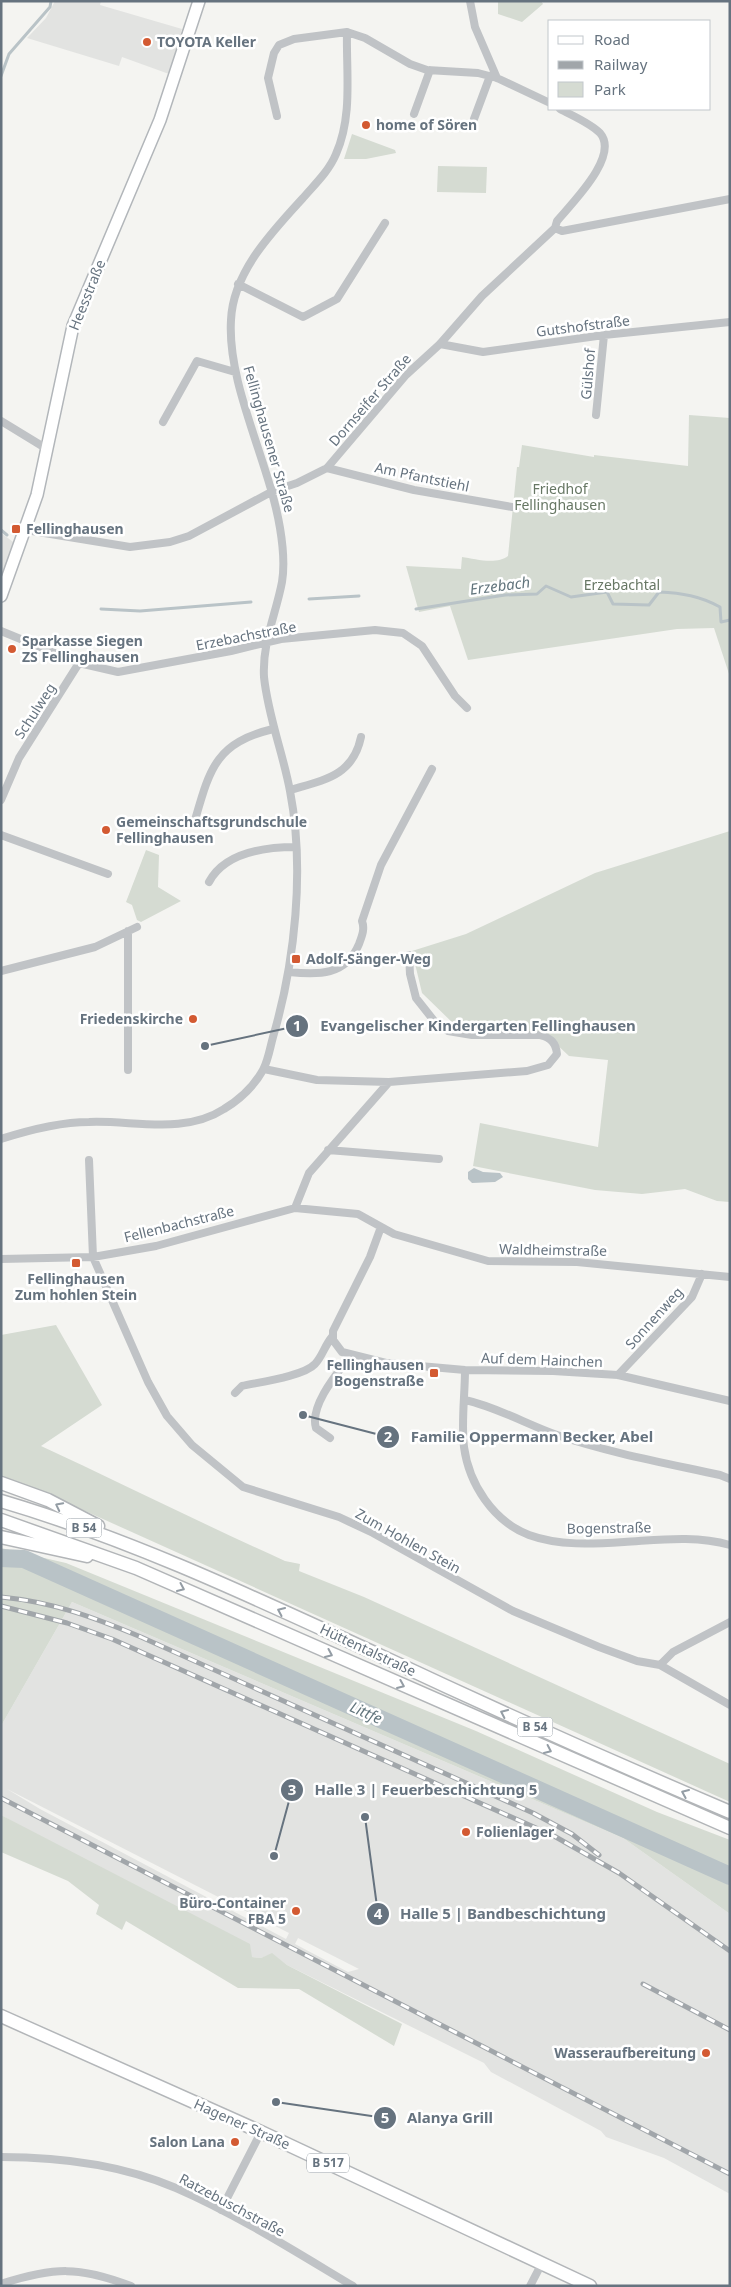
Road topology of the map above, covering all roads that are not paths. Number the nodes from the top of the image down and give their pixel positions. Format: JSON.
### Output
{"nodes":[{"id":1,"x":199,"y":1,"type":"edge"},
{"id":2,"x":470,"y":1,"type":"edge"},
{"id":3,"x":347,"y":32,"type":"junction"},
{"id":4,"x":430,"y":70,"type":"junction"},
{"id":5,"x":494,"y":77,"type":"junction"},
{"id":6,"x":548,"y":102,"type":"edge"},
{"id":7,"x":562,"y":110,"type":"edge"},
{"id":8,"x":414,"y":114,"type":"dead end"},
{"id":9,"x":277,"y":116,"type":"dead end"},
{"id":10,"x":474,"y":119,"type":"dead end"},
{"id":11,"x":730,"y":199,"type":"edge"},
{"id":12,"x":385,"y":223,"type":"dead end"},
{"id":13,"x":555,"y":228,"type":"junction"},
{"id":14,"x":238,"y":284,"type":"junction"},
{"id":15,"x":730,"y":322,"type":"edge"},
{"id":16,"x":604,"y":335,"type":"junction"},
{"id":17,"x":440,"y":344,"type":"junction"},
{"id":18,"x":235,"y":372,"type":"junction"},
{"id":19,"x":596,"y":415,"type":"dead end"},
{"id":20,"x":1,"y":421,"type":"edge"},
{"id":21,"x":163,"y":422,"type":"dead end"},
{"id":22,"x":47,"y":449,"type":"junction"},
{"id":23,"x":327,"y":468,"type":"junction"},
{"id":24,"x":273,"y":491,"type":"junction"},
{"id":25,"x":512,"y":507,"type":"dead end"},
{"id":26,"x":26,"y":530,"type":"junction"},
{"id":27,"x":1,"y":596,"type":"edge"},
{"id":28,"x":1,"y":631,"type":"edge"},
{"id":29,"x":266,"y":643,"type":"junction"},
{"id":30,"x":79,"y":663,"type":"junction"},
{"id":31,"x":467,"y":708,"type":"dead end"},
{"id":32,"x":273,"y":729,"type":"junction"},
{"id":33,"x":361,"y":737,"type":"dead end"},
{"id":34,"x":432,"y":768,"type":"dead end"},
{"id":35,"x":290,"y":790,"type":"junction"},
{"id":36,"x":1,"y":800,"type":"edge"},
{"id":37,"x":195,"y":820,"type":"dead end"},
{"id":38,"x":1,"y":835,"type":"edge"},
{"id":39,"x":296,"y":847,"type":"junction"},
{"id":40,"x":108,"y":874,"type":"dead end"},
{"id":41,"x":209,"y":882,"type":"dead end"},
{"id":42,"x":137,"y":926,"type":"dead end"},
{"id":43,"x":128,"y":930,"type":"junction"},
{"id":44,"x":409,"y":955,"type":"dead end"},
{"id":45,"x":1,"y":971,"type":"edge"},
{"id":46,"x":289,"y":972,"type":"junction"},
{"id":47,"x":264,"y":1069,"type":"junction"},
{"id":48,"x":128,"y":1070,"type":"dead end"},
{"id":49,"x":389,"y":1082,"type":"junction"},
{"id":50,"x":1,"y":1139,"type":"edge"},
{"id":51,"x":328,"y":1150,"type":"junction"},
{"id":52,"x":439,"y":1159,"type":"dead end"},
{"id":53,"x":89,"y":1160,"type":"dead end"},
{"id":54,"x":296,"y":1208,"type":"junction"},
{"id":55,"x":381,"y":1227,"type":"junction"},
{"id":56,"x":93,"y":1257,"type":"junction"},
{"id":57,"x":1,"y":1259,"type":"edge"},
{"id":58,"x":702,"y":1274,"type":"junction"},
{"id":59,"x":730,"y":1277,"type":"edge"},
{"id":60,"x":332,"y":1337,"type":"junction"},
{"id":61,"x":351,"y":1355,"type":"junction"},
{"id":62,"x":465,"y":1370,"type":"junction"},
{"id":63,"x":618,"y":1375,"type":"junction"},
{"id":64,"x":235,"y":1392,"type":"dead end"},
{"id":65,"x":465,"y":1400,"type":"junction"},
{"id":66,"x":730,"y":1401,"type":"edge"},
{"id":67,"x":330,"y":1438,"type":"dead end"},
{"id":68,"x":730,"y":1479,"type":"edge"},
{"id":69,"x":1,"y":1483,"type":"edge"},
{"id":70,"x":1,"y":1501,"type":"edge"},
{"id":71,"x":1,"y":1520,"type":"edge"},
{"id":72,"x":1,"y":1537,"type":"edge"},
{"id":73,"x":730,"y":1545,"type":"edge"},
{"id":74,"x":165,"y":1559,"type":"junction"},
{"id":75,"x":136,"y":1568,"type":"junction"},
{"id":76,"x":730,"y":1622,"type":"edge"},
{"id":77,"x":660,"y":1666,"type":"junction"},
{"id":78,"x":730,"y":1705,"type":"edge"},
{"id":79,"x":730,"y":1812,"type":"edge"},
{"id":80,"x":730,"y":1828,"type":"edge"},
{"id":81,"x":1,"y":2016,"type":"edge"},
{"id":82,"x":261,"y":2132,"type":"junction"},
{"id":83,"x":1,"y":2157,"type":"edge"},
{"id":84,"x":220,"y":2210,"type":"junction"},
{"id":85,"x":542,"y":2263,"type":"junction"},
{"id":86,"x":1,"y":2284,"type":"edge"},
{"id":87,"x":131,"y":2286,"type":"edge"},
{"id":88,"x":353,"y":2286,"type":"edge"},
{"id":89,"x":530,"y":2286,"type":"edge"},
{"id":90,"x":590,"y":2286,"type":"edge"}],
"edges":[{"from":1,"to":22,"type":"main road","name":"Heesstraße"},
{"from":2,"to":5,"type":"street"},
{"from":3,"to":4,"type":"street"},
{"from":3,"to":9,"type":"street"},
{"from":3,"to":14,"type":"street","name":"Fellinghausener Straße"},
{"from":4,"to":5,"type":"street"},
{"from":4,"to":8,"type":"street"},
{"from":5,"to":6,"type":"street"},
{"from":5,"to":10,"type":"street"},
{"from":7,"to":13,"type":"street","name":"Dornseifer Straße"},
{"from":11,"to":13,"type":"street"},
{"from":12,"to":14,"type":"street"},
{"from":13,"to":17,"type":"street","name":"Dornseifer Straße"},
{"from":14,"to":18,"type":"street","name":"Fellinghausener Straße"},
{"from":15,"to":16,"type":"street","name":"Gutshofstraße"},
{"from":16,"to":17,"type":"street","name":"Gutshofstraße"},
{"from":16,"to":19,"type":"street","name":"Gülshof"},
{"from":17,"to":23,"type":"street","name":"Dornseifer Straße"},
{"from":18,"to":21,"type":"street"},
{"from":18,"to":24,"type":"street","name":"Fellinghausener Straße"},
{"from":20,"to":22,"type":"street"},
{"from":22,"to":26,"type":"main road","name":"Heesstraße"},
{"from":23,"to":24,"type":"street","name":"Dornseifer Straße"},
{"from":23,"to":25,"type":"street","name":"Am Pfantstiehl"},
{"from":24,"to":26,"type":"street","name":"Dornseifer Straße"},
{"from":24,"to":29,"type":"street","name":"Fellinghausener Straße"},
{"from":26,"to":27,"type":"main road","name":"Heesstraße"},
{"from":28,"to":30,"type":"street","name":"Erzebachstraße"},
{"from":29,"to":30,"type":"street","name":"Erzebachstraße"},
{"from":29,"to":31,"type":"street","name":"Erzebachstraße"},
{"from":29,"to":32,"type":"street","name":"Fellinghausener Straße"},
{"from":30,"to":36,"type":"street","name":"Schulweg"},
{"from":32,"to":35,"type":"street","name":"Fellinghausener Straße"},
{"from":32,"to":37,"type":"street"},
{"from":33,"to":35,"type":"street"},
{"from":34,"to":46,"type":"street"},
{"from":35,"to":39,"type":"street","name":"Fellinghausener Straße"},
{"from":38,"to":40,"type":"street"},
{"from":39,"to":41,"type":"street"},
{"from":39,"to":46,"type":"street","name":"Fellinghausener Straße"},
{"from":42,"to":43,"type":"street"},
{"from":43,"to":45,"type":"street"},
{"from":43,"to":48,"type":"street"},
{"from":44,"to":49,"type":"street"},
{"from":46,"to":47,"type":"street","name":"Fellinghausener Straße"},
{"from":47,"to":49,"type":"street"},
{"from":47,"to":50,"type":"street","name":"Fellinghausener Straße"},
{"from":49,"to":51,"type":"street"},
{"from":51,"to":52,"type":"street"},
{"from":51,"to":54,"type":"street"},
{"from":53,"to":56,"type":"street"},
{"from":54,"to":55,"type":"street"},
{"from":54,"to":56,"type":"street","name":"Fellenbachstraße"},
{"from":55,"to":58,"type":"street","name":"Waldheimstraße"},
{"from":55,"to":60,"type":"street"},
{"from":56,"to":57,"type":"street","name":"Fellenbachstraße"},
{"from":56,"to":77,"type":"street","name":"Zum Hohlen Stein"},
{"from":58,"to":59,"type":"street","name":"Waldheimstraße"},
{"from":58,"to":63,"type":"street","name":"Sonnenweg"},
{"from":60,"to":61,"type":"street","name":"Auf dem Hainchen"},
{"from":60,"to":64,"type":"street"},
{"from":61,"to":62,"type":"street","name":"Auf dem Hainchen"},
{"from":61,"to":67,"type":"street"},
{"from":62,"to":63,"type":"street","name":"Auf dem Hainchen"},
{"from":62,"to":65,"type":"street","name":"Bogenstraße"},
{"from":63,"to":66,"type":"street","name":"Auf dem Hainchen"},
{"from":65,"to":68,"type":"street"},
{"from":65,"to":73,"type":"street","name":"Bogenstraße"},
{"from":74,"to":69,"type":"main road","one_way":true},
{"from":70,"to":74,"type":"main road","name":"Hüttentalstraße","number":"B 54"},
{"from":71,"to":75,"type":"main road","name":"Hüttentalstraße","number":"B 54"},
{"from":72,"to":75,"type":"main road"},
{"from":79,"to":74,"type":"main road","name":"Hüttentalstraße","number":"B 54","one_way":true},
{"from":75,"to":80,"type":"main road","name":"Hüttentalstraße","number":"B 54","one_way":true},
{"from":76,"to":77,"type":"street"},
{"from":77,"to":78,"type":"street","name":"Zum Hohlen Stein"},
{"from":81,"to":82,"type":"main road","name":"Hagener Straße","number":"B 517"},
{"from":82,"to":84,"type":"street"},
{"from":82,"to":85,"type":"main road","name":"Hagener Straße","number":"B 517"},
{"from":83,"to":84,"type":"street","name":"Ratzebuschstraße"},
{"from":84,"to":88,"type":"street","name":"Ratzebuschstraße"},
{"from":85,"to":89,"type":"street"},
{"from":85,"to":90,"type":"main road","name":"Hagener Straße","number":"B 517"},
{"from":86,"to":87,"type":"street"}]}
